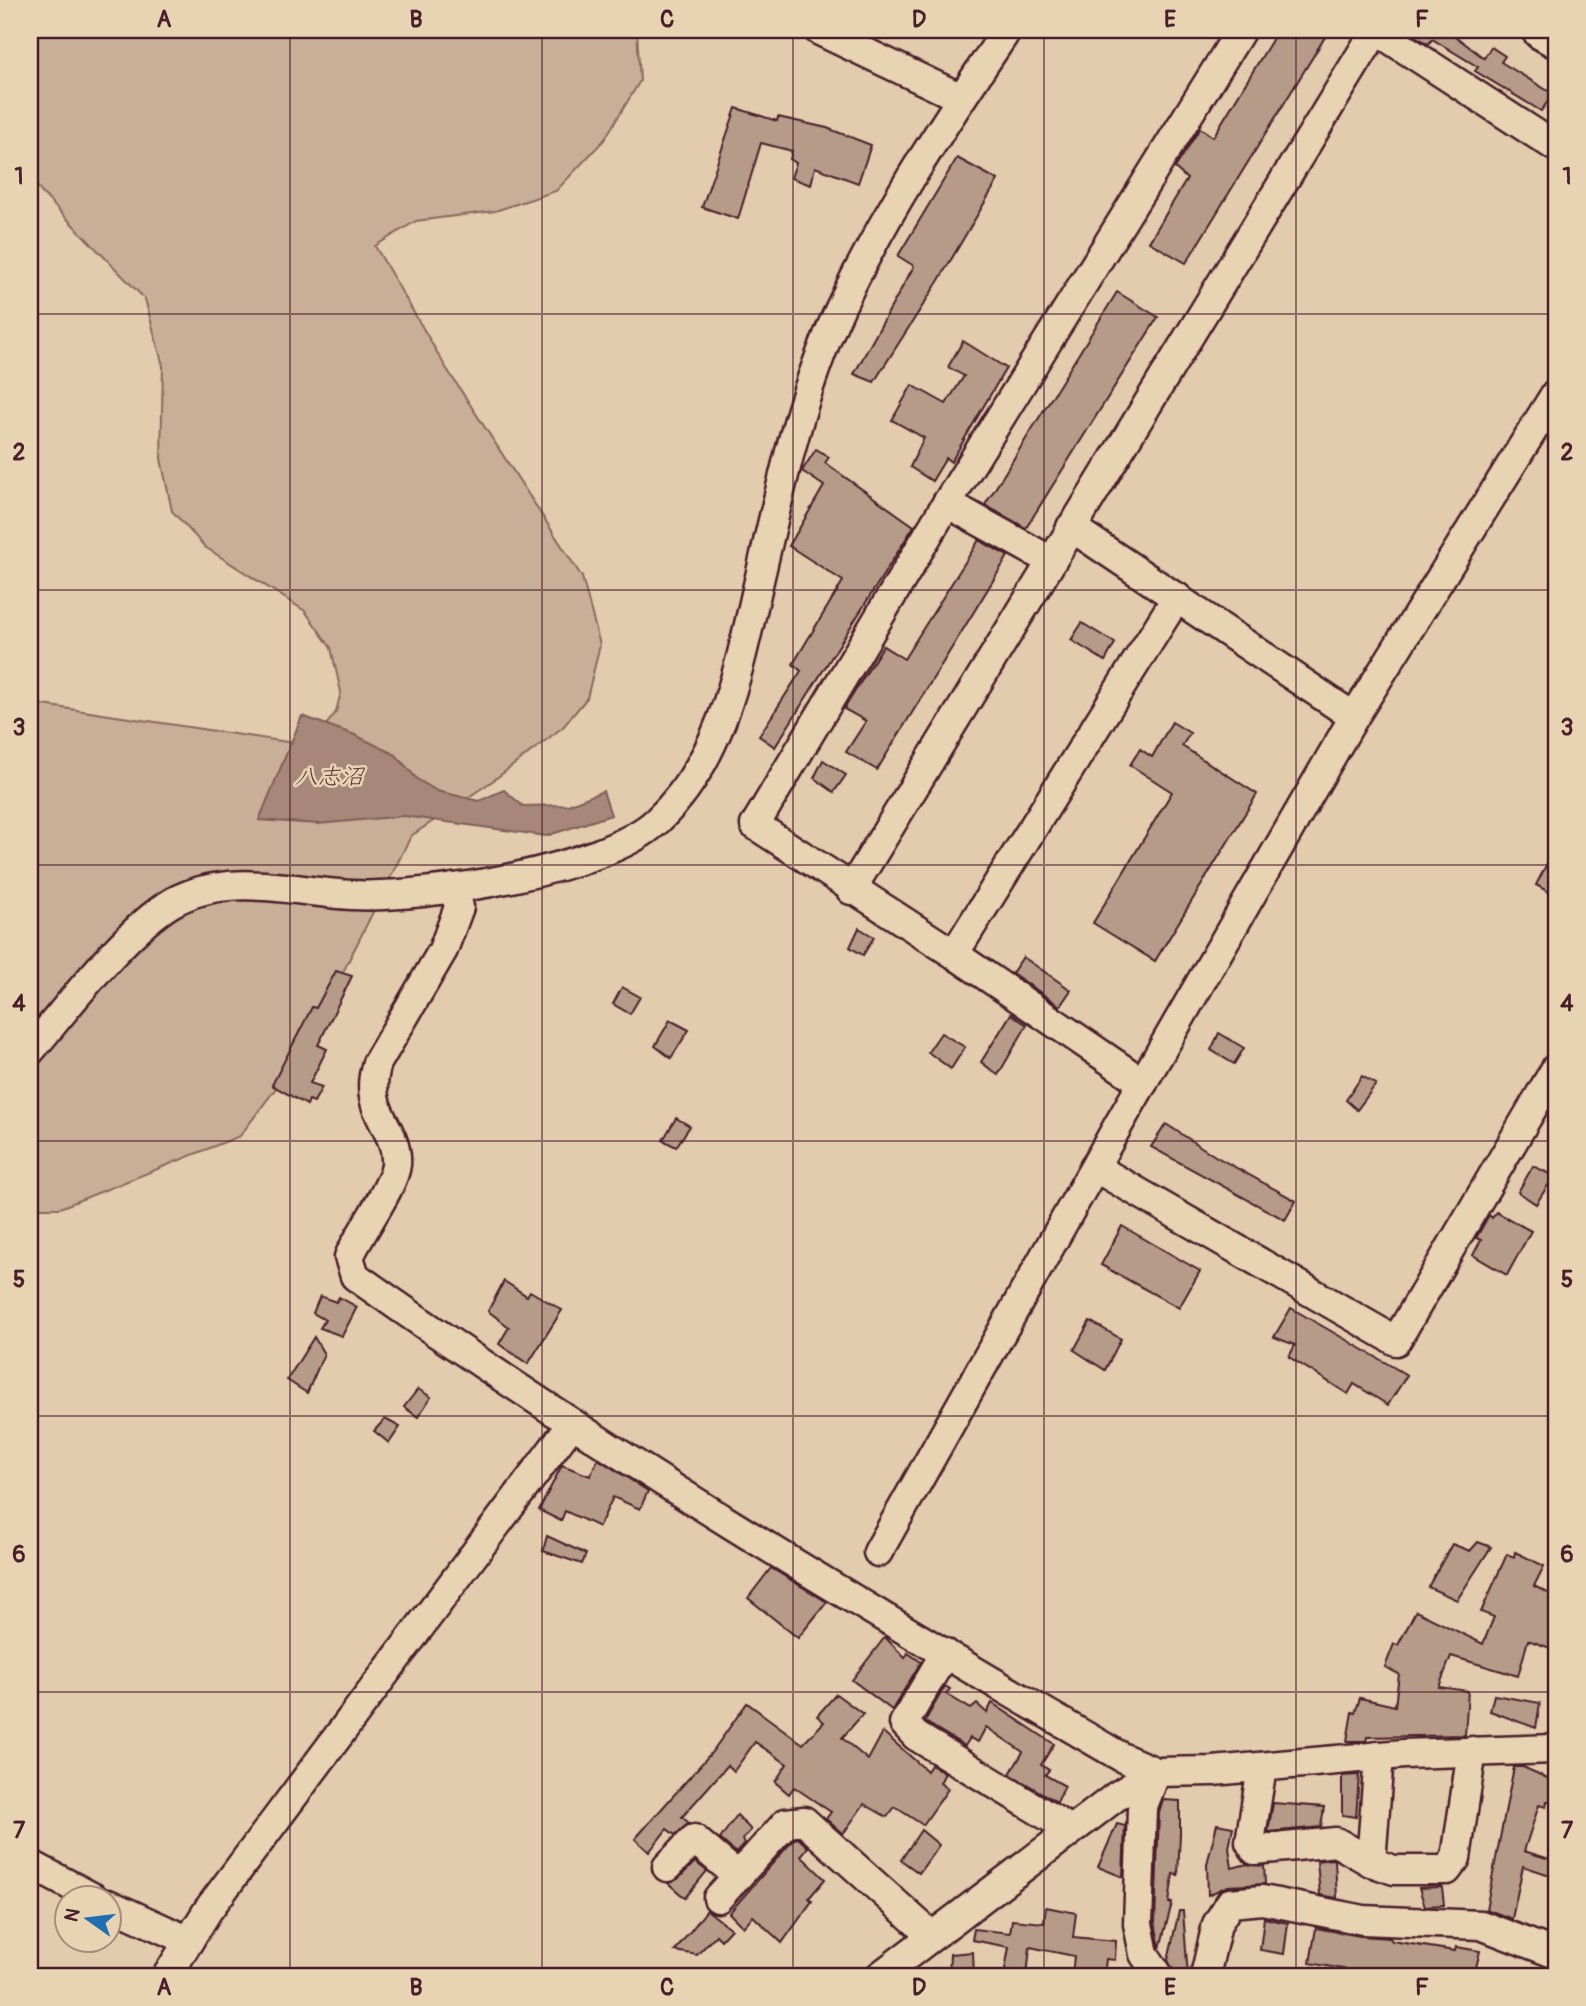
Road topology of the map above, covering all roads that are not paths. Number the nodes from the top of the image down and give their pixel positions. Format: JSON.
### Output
{"nodes":[{"id":1,"x":818,"y":30,"type":"edge"},
{"id":2,"x":1007,"y":30,"type":"edge"},
{"id":3,"x":1241,"y":30,"type":"edge"},
{"id":4,"x":1376,"y":30,"type":"edge"},
{"id":5,"x":1542,"y":30,"type":"edge"},
{"id":6,"x":1556,"y":38,"type":"edge"},
{"id":7,"x":961,"y":98,"type":"junction"},
{"id":8,"x":1556,"y":147,"type":"edge"},
{"id":9,"x":1556,"y":393,"type":"edge"},
{"id":10,"x":947,"y":503,"type":"junction"},
{"id":11,"x":1071,"y":527,"type":"junction"},
{"id":12,"x":1051,"y":561,"type":"junction"},
{"id":13,"x":1177,"y":597,"type":"junction"},
{"id":14,"x":1354,"y":717,"type":"junction"},
{"id":15,"x":454,"y":888,"type":"junction"},
{"id":16,"x":851,"y":890,"type":"junction"},
{"id":17,"x":954,"y":954,"type":"junction"},
{"id":18,"x":30,"y":1051,"type":"edge"},
{"id":19,"x":1556,"y":1068,"type":"edge"},
{"id":20,"x":1143,"y":1083,"type":"junction"},
{"id":21,"x":1096,"y":1168,"type":"junction"},
{"id":22,"x":571,"y":1425,"type":"junction"},
{"id":23,"x":878,"y":1552,"type":"dead end"},
{"id":24,"x":945,"y":1653,"type":"junction"},
{"id":25,"x":1556,"y":1749,"type":"edge"},
{"id":26,"x":1472,"y":1751,"type":"junction"},
{"id":27,"x":1379,"y":1756,"type":"junction"},
{"id":28,"x":1262,"y":1767,"type":"junction"},
{"id":29,"x":1156,"y":1772,"type":"junction"},
{"id":30,"x":1071,"y":1830,"type":"junction"},
{"id":31,"x":1371,"y":1863,"type":"junction"},
{"id":32,"x":30,"y":1864,"type":"edge"},
{"id":33,"x":667,"y":1867,"type":"dead end"},
{"id":34,"x":738,"y":1876,"type":"junction"},
{"id":35,"x":68,"y":1884,"type":"edge"},
{"id":36,"x":718,"y":1898,"type":"dead end"},
{"id":37,"x":122,"y":1910,"type":"edge"},
{"id":38,"x":932,"y":1936,"type":"junction"},
{"id":39,"x":189,"y":1941,"type":"junction"},
{"id":40,"x":1556,"y":1954,"type":"edge"},
{"id":41,"x":167,"y":1976,"type":"edge"},
{"id":42,"x":880,"y":1976,"type":"edge"},
{"id":43,"x":1159,"y":1976,"type":"edge"},
{"id":44,"x":1205,"y":1976,"type":"edge"}],
"edges":[{"from":1,"to":7,"type":"street"},
{"from":2,"to":7,"type":"street"},
{"from":3,"to":10,"type":"street"},
{"from":4,"to":8,"type":"street"},
{"from":4,"to":11,"type":"street"},
{"from":5,"to":6,"type":"highway"},
{"from":7,"to":15,"type":"street"},
{"from":9,"to":14,"type":"street"},
{"from":10,"to":12,"type":"street"},
{"from":10,"to":16,"type":"street"},
{"from":11,"to":12,"type":"street"},
{"from":11,"to":13,"type":"street"},
{"from":12,"to":16,"type":"street"},
{"from":13,"to":14,"type":"street"},
{"from":13,"to":17,"type":"street"},
{"from":14,"to":20,"type":"street"},
{"from":15,"to":18,"type":"street"},
{"from":15,"to":22,"type":"street"},
{"from":16,"to":17,"type":"street"},
{"from":17,"to":20,"type":"street"},
{"from":19,"to":21,"type":"street"},
{"from":20,"to":21,"type":"street"},
{"from":21,"to":23,"type":"street"},
{"from":22,"to":24,"type":"street"},
{"from":22,"to":39,"type":"street"},
{"from":24,"to":29,"type":"street"},
{"from":24,"to":30,"type":"street"},
{"from":25,"to":26,"type":"street"},
{"from":26,"to":27,"type":"street"},
{"from":26,"to":31,"type":"street"},
{"from":27,"to":28,"type":"street"},
{"from":27,"to":31,"type":"street"},
{"from":28,"to":29,"type":"street"},
{"from":28,"to":31,"type":"street"},
{"from":29,"to":30,"type":"street"},
{"from":29,"to":43,"type":"street"},
{"from":30,"to":38,"type":"street"},
{"from":32,"to":35,"type":"street"},
{"from":33,"to":34,"type":"street"},
{"from":34,"to":36,"type":"street"},
{"from":34,"to":38,"type":"street"},
{"from":37,"to":39,"type":"street"},
{"from":38,"to":42,"type":"street"},
{"from":39,"to":41,"type":"street"},
{"from":40,"to":44,"type":"street"}]}
